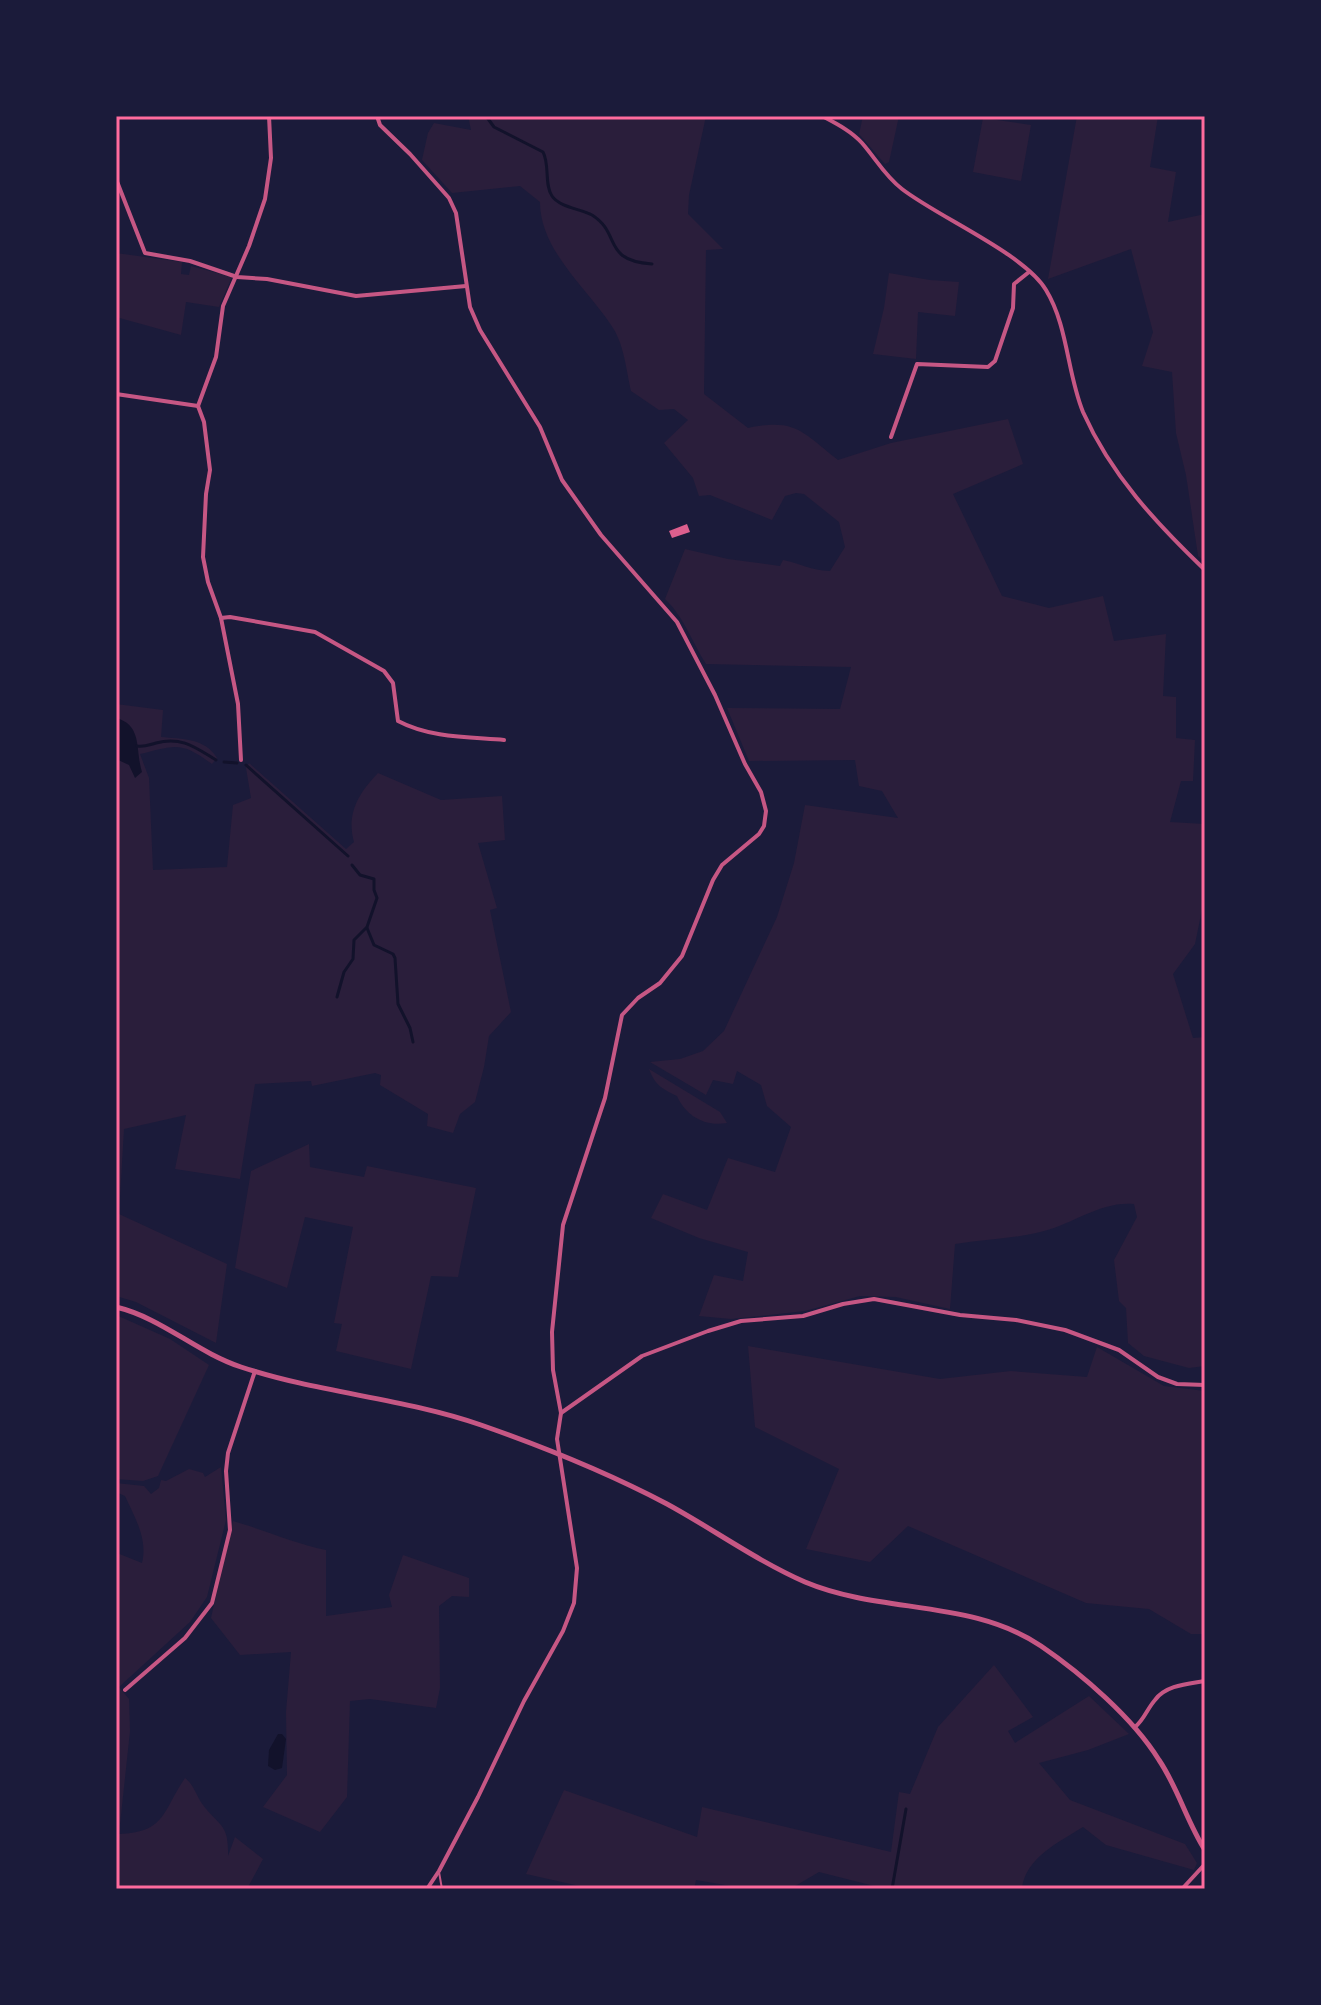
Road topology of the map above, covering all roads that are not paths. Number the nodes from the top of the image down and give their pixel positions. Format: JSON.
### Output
{"nodes":[{"id":1,"x":269,"y":116,"type":"edge"},
{"id":2,"x":377,"y":116,"type":"edge"},
{"id":3,"x":822,"y":116,"type":"edge"},
{"id":4,"x":116,"y":179,"type":"edge"},
{"id":5,"x":1029,"y":272,"type":"junction"},
{"id":6,"x":237,"y":277,"type":"junction"},
{"id":7,"x":466,"y":286,"type":"junction"},
{"id":8,"x":116,"y":394,"type":"edge"},
{"id":9,"x":198,"y":406,"type":"junction"},
{"id":10,"x":891,"y":437,"type":"dead end"},
{"id":11,"x":1205,"y":570,"type":"edge"},
{"id":12,"x":221,"y":618,"type":"junction"},
{"id":13,"x":504,"y":740,"type":"dead end"},
{"id":14,"x":241,"y":760,"type":"dead end"},
{"id":15,"x":116,"y":1307,"type":"edge"},
{"id":16,"x":255,"y":1371,"type":"junction"},
{"id":17,"x":1205,"y":1385,"type":"edge"},
{"id":18,"x":561,"y":1413,"type":"junction"},
{"id":19,"x":559,"y":1457,"type":"junction"},
{"id":20,"x":1205,"y":1681,"type":"edge"},
{"id":21,"x":125,"y":1690,"type":"dead end"},
{"id":22,"x":1135,"y":1728,"type":"junction"},
{"id":23,"x":1205,"y":1850,"type":"edge"},
{"id":24,"x":1205,"y":1864,"type":"edge"},
{"id":25,"x":439,"y":1871,"type":"junction"},
{"id":26,"x":427,"y":1889,"type":"edge"},
{"id":27,"x":442,"y":1889,"type":"edge"},
{"id":28,"x":1182,"y":1889,"type":"edge"}],
"edges":[{"from":1,"to":6,"type":"street"},
{"from":2,"to":7,"type":"street"},
{"from":3,"to":5,"type":"street"},
{"from":4,"to":6,"type":"street"},
{"from":5,"to":10,"type":"street"},
{"from":5,"to":11,"type":"street"},
{"from":6,"to":7,"type":"street"},
{"from":6,"to":9,"type":"street"},
{"from":7,"to":18,"type":"street"},
{"from":8,"to":9,"type":"street"},
{"from":9,"to":12,"type":"street"},
{"from":12,"to":13,"type":"street"},
{"from":12,"to":14,"type":"street"},
{"from":15,"to":16,"type":"street"},
{"from":16,"to":19,"type":"street"},
{"from":16,"to":21,"type":"street"},
{"from":17,"to":18,"type":"street"},
{"from":18,"to":19,"type":"street"},
{"from":19,"to":22,"type":"street"},
{"from":19,"to":25,"type":"street"},
{"from":20,"to":22,"type":"street"},
{"from":22,"to":23,"type":"street"},
{"from":24,"to":28,"type":"street"},
{"from":25,"to":26,"type":"street"},
{"from":25,"to":27,"type":"lane"}]}
